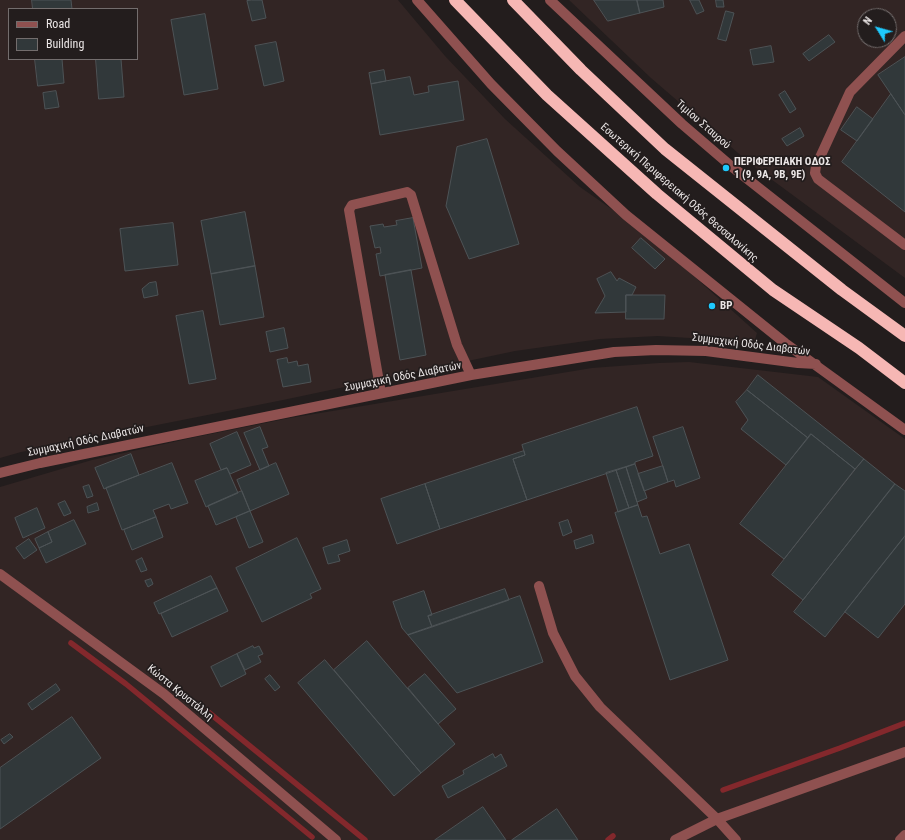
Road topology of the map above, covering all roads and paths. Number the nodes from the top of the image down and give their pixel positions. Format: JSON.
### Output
{"nodes":[{"id":1,"x":417,"y":0,"type":"edge"},
{"id":2,"x":455,"y":0,"type":"edge"},
{"id":3,"x":513,"y":0,"type":"edge"},
{"id":4,"x":550,"y":0,"type":"edge"},
{"id":5,"x":905,"y":36,"type":"edge"},
{"id":6,"x":905,"y":245,"type":"edge"},
{"id":7,"x":905,"y":303,"type":"edge"},
{"id":8,"x":905,"y":336,"type":"edge"},
{"id":9,"x":816,"y":364,"type":"junction"},
{"id":10,"x":471,"y":375,"type":"junction"},
{"id":11,"x":905,"y":383,"type":"edge"},
{"id":12,"x":381,"y":393,"type":"junction"},
{"id":13,"x":905,"y":430,"type":"edge"},
{"id":14,"x":0,"y":473,"type":"edge"},
{"id":15,"x":0,"y":574,"type":"edge"},
{"id":16,"x":539,"y":586,"type":"dead end"},
{"id":17,"x":905,"y":752,"type":"edge"},
{"id":18,"x":717,"y":819,"type":"junction"},
{"id":19,"x":905,"y":835,"type":"edge"},
{"id":20,"x":334,"y":839,"type":"edge"},
{"id":21,"x":675,"y":840,"type":"edge"},
{"id":22,"x":736,"y":840,"type":"edge"},
{"id":23,"x":900,"y":840,"type":"edge"}],
"edges":[{"from":1,"to":9,"type":"street"},
{"from":2,"to":11,"type":"highway","name":"Εσωτερική Περιφερειακή Οδός Θεσσαλονίκης"},
{"from":3,"to":8,"type":"highway"},
{"from":4,"to":7,"type":"street","name":"Τιμίου Σταυρού"},
{"from":5,"to":6,"type":"street"},
{"from":9,"to":10,"type":"street","name":"Συμμαχική Οδός Διαβατών"},
{"from":9,"to":13,"type":"street"},
{"from":10,"to":12,"type":"street","name":"Συμμαχική Οδός Διαβατών"},
{"from":10,"to":12,"type":"street"},
{"from":12,"to":14,"type":"street","name":"Συμμαχική Οδός Διαβατών"},
{"from":15,"to":20,"type":"street","name":"Κώστα Κρυστάλλη"},
{"from":16,"to":18,"type":"street"},
{"from":17,"to":18,"type":"street"},
{"from":18,"to":21,"type":"street"},
{"from":18,"to":22,"type":"street"},
{"from":19,"to":23,"type":"street"}]}
